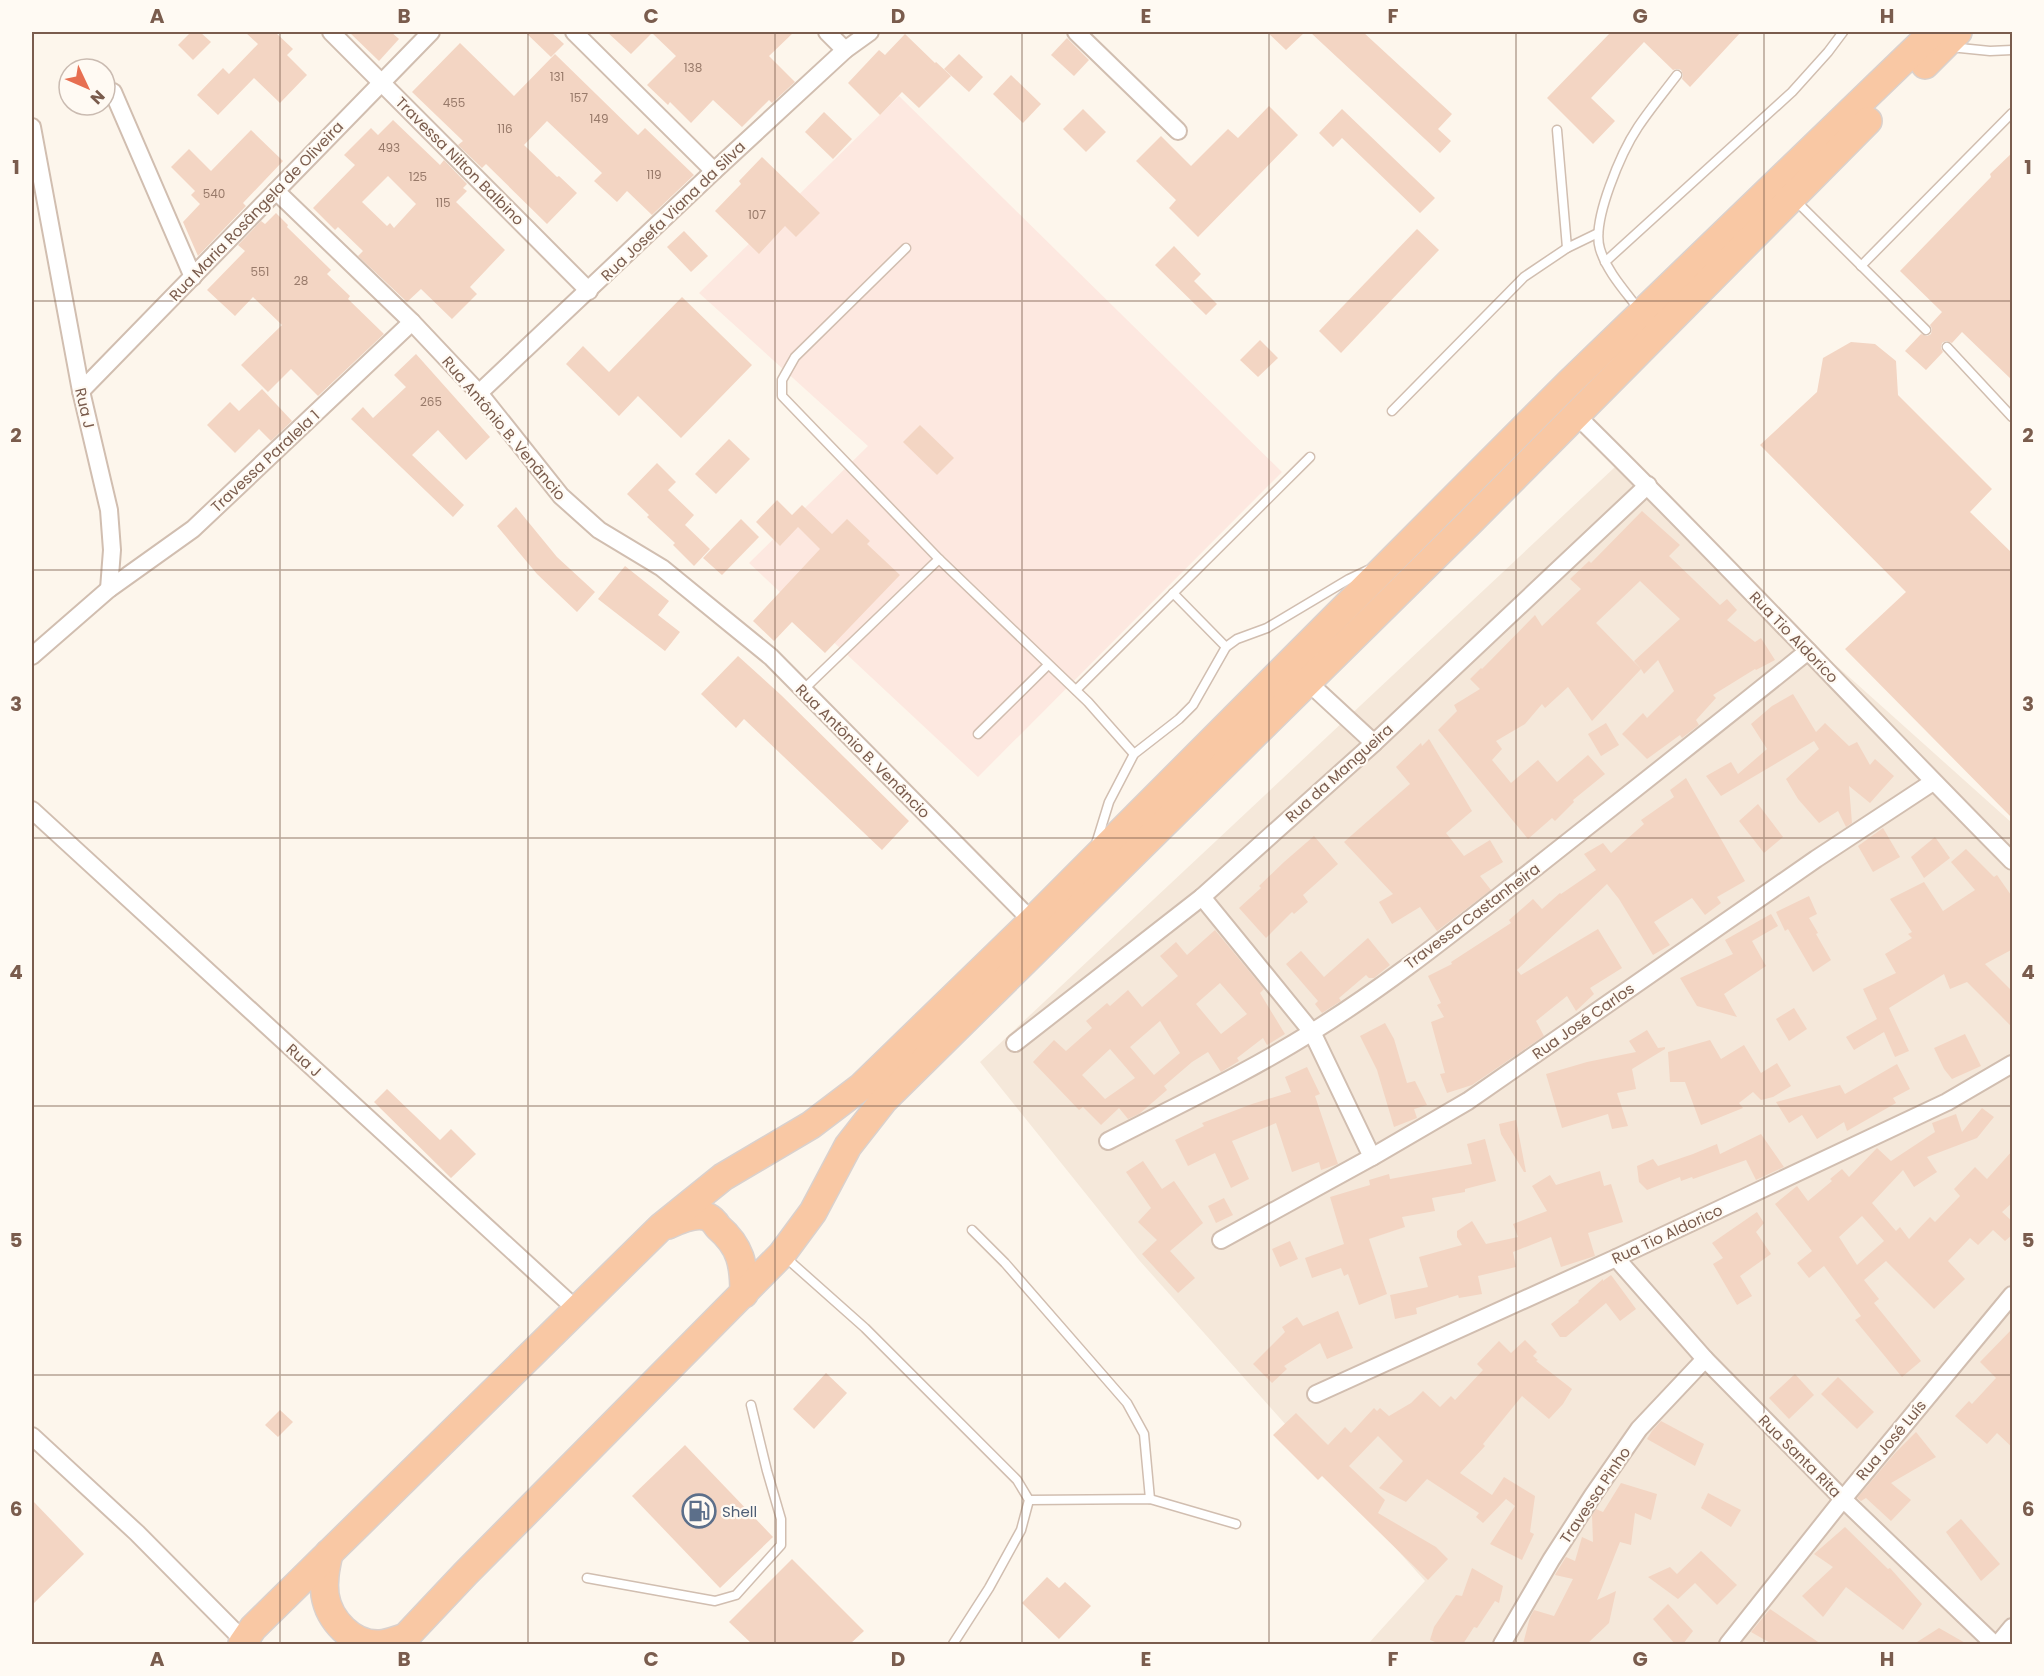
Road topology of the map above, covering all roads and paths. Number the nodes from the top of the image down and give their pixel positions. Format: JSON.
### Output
{"nodes":[{"id":1,"x":331,"y":32,"type":"edge"},
{"id":2,"x":431,"y":32,"type":"edge"},
{"id":3,"x":574,"y":32,"type":"edge"},
{"id":4,"x":827,"y":32,"type":"edge"},
{"id":5,"x":870,"y":32,"type":"edge"},
{"id":6,"x":1076,"y":32,"type":"edge"},
{"id":7,"x":1843,"y":32,"type":"edge"},
{"id":8,"x":1945,"y":36,"type":"edge"},
{"id":9,"x":845,"y":50,"type":"junction"},
{"id":10,"x":2013,"y":50,"type":"edge"},
{"id":11,"x":1677,"y":75,"type":"dead end"},
{"id":12,"x":382,"y":82,"type":"junction"},
{"id":13,"x":117,"y":101,"type":"edge"},
{"id":14,"x":2013,"y":113,"type":"edge"},
{"id":15,"x":32,"y":127,"type":"edge"},
{"id":16,"x":1557,"y":130,"type":"dead end"},
{"id":17,"x":1178,"y":131,"type":"dead end"},
{"id":18,"x":714,"y":171,"type":"junction"},
{"id":19,"x":276,"y":191,"type":"junction"},
{"id":20,"x":1792,"y":197,"type":"junction"},
{"id":21,"x":1598,"y":233,"type":"junction"},
{"id":22,"x":906,"y":248,"type":"dead end"},
{"id":23,"x":1567,"y":248,"type":"junction"},
{"id":24,"x":1605,"y":262,"type":"junction"},
{"id":25,"x":1861,"y":266,"type":"junction"},
{"id":26,"x":193,"y":277,"type":"junction"},
{"id":27,"x":589,"y":291,"type":"junction"},
{"id":28,"x":1642,"y":314,"type":"junction"},
{"id":29,"x":412,"y":322,"type":"junction"},
{"id":30,"x":1926,"y":330,"type":"dead end"},
{"id":31,"x":1947,"y":347,"type":"dead end"},
{"id":32,"x":81,"y":391,"type":"junction"},
{"id":33,"x":479,"y":393,"type":"junction"},
{"id":34,"x":1392,"y":411,"type":"dead end"},
{"id":35,"x":1575,"y":414,"type":"junction"},
{"id":36,"x":2013,"y":417,"type":"edge"},
{"id":37,"x":1310,"y":457,"type":"dead end"},
{"id":38,"x":1648,"y":485,"type":"junction"},
{"id":39,"x":1396,"y":557,"type":"junction"},
{"id":40,"x":939,"y":559,"type":"junction"},
{"id":41,"x":109,"y":589,"type":"junction"},
{"id":42,"x":1173,"y":593,"type":"junction"},
{"id":43,"x":1226,"y":647,"type":"junction"},
{"id":44,"x":1808,"y":651,"type":"junction"},
{"id":45,"x":32,"y":656,"type":"edge"},
{"id":46,"x":1048,"y":665,"type":"junction"},
{"id":47,"x":1308,"y":682,"type":"junction"},
{"id":48,"x":803,"y":690,"type":"junction"},
{"id":49,"x":1076,"y":690,"type":"junction"},
{"id":50,"x":978,"y":734,"type":"dead end"},
{"id":51,"x":1374,"y":742,"type":"junction"},
{"id":52,"x":1134,"y":754,"type":"junction"},
{"id":53,"x":1933,"y":782,"type":"junction"},
{"id":54,"x":32,"y":810,"type":"edge"},
{"id":55,"x":2013,"y":861,"type":"edge"},
{"id":56,"x":1089,"y":864,"type":"junction"},
{"id":57,"x":1202,"y":897,"type":"junction"},
{"id":58,"x":1032,"y":921,"type":"junction"},
{"id":59,"x":1312,"y":1032,"type":"junction"},
{"id":60,"x":1015,"y":1043,"type":"dead end"},
{"id":61,"x":2013,"y":1064,"type":"edge"},
{"id":62,"x":1108,"y":1141,"type":"dead end"},
{"id":63,"x":1372,"y":1157,"type":"junction"},
{"id":64,"x":661,"y":1227,"type":"junction"},
{"id":65,"x":972,"y":1230,"type":"dead end"},
{"id":66,"x":1221,"y":1240,"type":"dead end"},
{"id":67,"x":782,"y":1254,"type":"junction"},
{"id":68,"x":1616,"y":1258,"type":"junction"},
{"id":69,"x":744,"y":1294,"type":"junction"},
{"id":70,"x":2013,"y":1295,"type":"edge"},
{"id":71,"x":577,"y":1310,"type":"junction"},
{"id":72,"x":1705,"y":1359,"type":"junction"},
{"id":73,"x":1316,"y":1394,"type":"dead end"},
{"id":74,"x":751,"y":1405,"type":"dead end"},
{"id":75,"x":32,"y":1436,"type":"edge"},
{"id":76,"x":1843,"y":1498,"type":"junction"},
{"id":77,"x":1150,"y":1499,"type":"junction"},
{"id":78,"x":1029,"y":1500,"type":"junction"},
{"id":79,"x":1236,"y":1524,"type":"dead end"},
{"id":80,"x":330,"y":1553,"type":"junction"},
{"id":81,"x":587,"y":1578,"type":"dead end"},
{"id":82,"x":2013,"y":1627,"type":"edge"},
{"id":83,"x":402,"y":1641,"type":"edge"},
{"id":84,"x":243,"y":1643,"type":"edge"},
{"id":85,"x":953,"y":1644,"type":"edge"},
{"id":86,"x":1502,"y":1644,"type":"edge"},
{"id":87,"x":1728,"y":1644,"type":"edge"},
{"id":88,"x":1996,"y":1644,"type":"edge"}],
"edges":[{"from":1,"to":12,"type":"street","name":"Travessa Nilton Balbino"},
{"from":2,"to":12,"type":"street","name":"Rua Maria Rosângela de Oliveira"},
{"from":3,"to":18,"type":"street"},
{"from":4,"to":9,"type":"street"},
{"from":5,"to":9,"type":"street","name":"Rua Josefa Viana da Silva"},
{"from":6,"to":17,"type":"street"},
{"from":7,"to":24,"type":"lane"},
{"from":8,"to":10,"type":"lane"},
{"from":8,"to":20,"type":"highway"},
{"from":8,"to":28,"type":"highway"},
{"from":9,"to":18,"type":"street","name":"Rua Josefa Viana da Silva"},
{"from":11,"to":21,"type":"lane"},
{"from":12,"to":19,"type":"street","name":"Rua Maria Rosângela de Oliveira"},
{"from":12,"to":27,"type":"street","name":"Travessa Nilton Balbino"},
{"from":13,"to":26,"type":"street"},
{"from":14,"to":25,"type":"lane"},
{"from":15,"to":32,"type":"street","name":"Rua J"},
{"from":16,"to":23,"type":"lane"},
{"from":18,"to":27,"type":"street","name":"Rua Josefa Viana da Silva"},
{"from":19,"to":26,"type":"street","name":"Rua Maria Rosângela de Oliveira"},
{"from":19,"to":29,"type":"street","name":"Rua Antônio B. Venâncio"},
{"from":20,"to":25,"type":"lane"},
{"from":20,"to":35,"type":"highway"},
{"from":21,"to":23,"type":"lane"},
{"from":21,"to":24,"type":"lane"},
{"from":22,"to":40,"type":"lane"},
{"from":23,"to":34,"type":"lane"},
{"from":24,"to":28,"type":"lane"},
{"from":25,"to":30,"type":"lane"},
{"from":26,"to":32,"type":"street","name":"Rua Maria Rosângela de Oliveira"},
{"from":27,"to":33,"type":"street","name":"Rua Josefa Viana da Silva"},
{"from":28,"to":39,"type":"highway"},
{"from":29,"to":33,"type":"street","name":"Rua Antônio B. Venâncio"},
{"from":29,"to":41,"type":"street","name":"Travessa Paralela 1"},
{"from":31,"to":36,"type":"lane"},
{"from":32,"to":41,"type":"street","name":"Rua J"},
{"from":33,"to":48,"type":"street","name":"Rua Antônio B. Venâncio"},
{"from":35,"to":38,"type":"street","name":"Rua Tio Aldorico"},
{"from":35,"to":47,"type":"highway"},
{"from":37,"to":42,"type":"lane"},
{"from":38,"to":44,"type":"street","name":"Rua Tio Aldorico"},
{"from":38,"to":51,"type":"street","name":"Rua da Mangueira"},
{"from":39,"to":43,"type":"lane"},
{"from":39,"to":56,"type":"highway"},
{"from":40,"to":46,"type":"lane"},
{"from":40,"to":48,"type":"lane"},
{"from":41,"to":45,"type":"street"},
{"from":42,"to":43,"type":"lane"},
{"from":42,"to":49,"type":"lane"},
{"from":43,"to":52,"type":"lane"},
{"from":44,"to":53,"type":"street","name":"Rua Tio Aldorico"},
{"from":44,"to":59,"type":"street","name":"Travessa Castanheira"},
{"from":46,"to":49,"type":"lane"},
{"from":46,"to":50,"type":"lane"},
{"from":47,"to":51,"type":"street"},
{"from":47,"to":67,"type":"highway"},
{"from":48,"to":58,"type":"street","name":"Rua Antônio B. Venâncio"},
{"from":49,"to":52,"type":"lane"},
{"from":51,"to":57,"type":"street","name":"Rua da Mangueira"},
{"from":52,"to":56,"type":"lane"},
{"from":53,"to":55,"type":"street","name":"Rua Tio Aldorico"},
{"from":53,"to":63,"type":"street","name":"Rua José Carlos"},
{"from":54,"to":71,"type":"street","name":"Rua J"},
{"from":56,"to":58,"type":"highway"},
{"from":57,"to":59,"type":"street"},
{"from":57,"to":60,"type":"street","name":"Rua da Mangueira"},
{"from":58,"to":64,"type":"highway"},
{"from":59,"to":62,"type":"street","name":"Travessa Castanheira"},
{"from":59,"to":63,"type":"street"},
{"from":61,"to":68,"type":"street","name":"Rua Tio Aldorico"},
{"from":63,"to":66,"type":"street","name":"Rua José Carlos"},
{"from":64,"to":69,"type":"highway"},
{"from":64,"to":71,"type":"highway"},
{"from":65,"to":77,"type":"lane"},
{"from":67,"to":69,"type":"highway"},
{"from":67,"to":78,"type":"lane"},
{"from":68,"to":72,"type":"street","name":"Rua Santa Rita"},
{"from":68,"to":73,"type":"street","name":"Rua Tio Aldorico"},
{"from":69,"to":83,"type":"highway"},
{"from":70,"to":76,"type":"street","name":"Rua José Luís"},
{"from":71,"to":80,"type":"highway"},
{"from":72,"to":76,"type":"street","name":"Rua Santa Rita"},
{"from":72,"to":86,"type":"street","name":"Travessa Pinho"},
{"from":74,"to":81,"type":"lane"},
{"from":75,"to":84,"type":"street"},
{"from":76,"to":87,"type":"street","name":"Rua José Luís"},
{"from":76,"to":88,"type":"street","name":"Rua Santa Rita"},
{"from":77,"to":78,"type":"lane"},
{"from":77,"to":79,"type":"lane"},
{"from":78,"to":85,"type":"lane"},
{"from":80,"to":83,"type":"highway"},
{"from":80,"to":84,"type":"highway"},
{"from":82,"to":88,"type":"street"}]}
